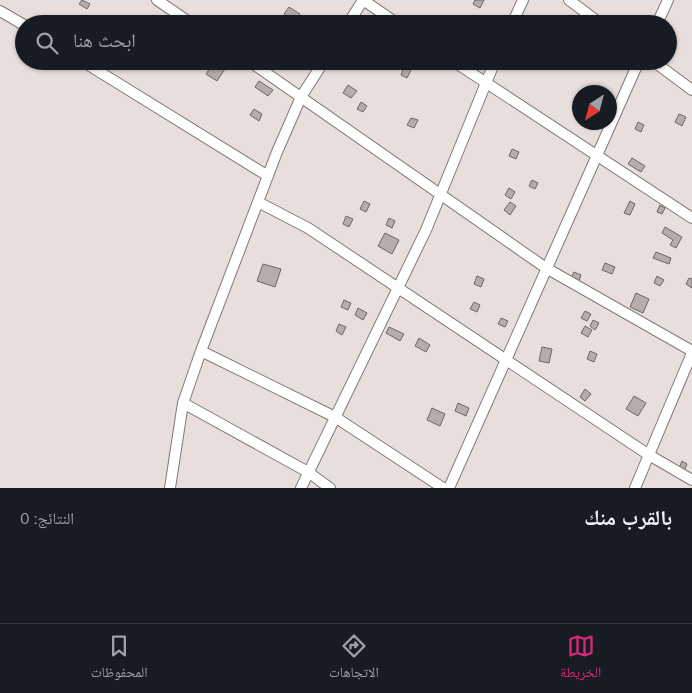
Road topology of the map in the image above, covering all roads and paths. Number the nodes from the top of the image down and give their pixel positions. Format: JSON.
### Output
{"nodes":[{"id":1,"x":157,"y":0,"type":"edge"},
{"id":2,"x":363,"y":0,"type":"edge"},
{"id":3,"x":523,"y":0,"type":"edge"},
{"id":4,"x":569,"y":0,"type":"edge"},
{"id":5,"x":668,"y":0,"type":"edge"},
{"id":6,"x":0,"y":11,"type":"edge"},
{"id":7,"x":179,"y":15,"type":"edge"},
{"id":8,"x":354,"y":15,"type":"edge"},
{"id":9,"x":385,"y":15,"type":"edge"},
{"id":10,"x":516,"y":15,"type":"edge"},
{"id":11,"x":590,"y":15,"type":"edge"},
{"id":12,"x":661,"y":15,"type":"edge"},
{"id":13,"x":15,"y":20,"type":"edge"},
{"id":14,"x":97,"y":70,"type":"edge"},
{"id":15,"x":262,"y":70,"type":"edge"},
{"id":16,"x":318,"y":70,"type":"edge"},
{"id":17,"x":466,"y":70,"type":"edge"},
{"id":18,"x":491,"y":70,"type":"edge"},
{"id":19,"x":635,"y":70,"type":"edge"},
{"id":20,"x":665,"y":70,"type":"edge"},
{"id":21,"x":485,"y":83,"type":"junction"},
{"id":22,"x":692,"y":90,"type":"edge"},
{"id":23,"x":301,"y":96,"type":"junction"},
{"id":24,"x":596,"y":157,"type":"junction"},
{"id":25,"x":268,"y":176,"type":"junction"},
{"id":26,"x":440,"y":195,"type":"junction"},
{"id":27,"x":258,"y":202,"type":"junction"},
{"id":28,"x":692,"y":218,"type":"edge"},
{"id":29,"x":546,"y":268,"type":"junction"},
{"id":30,"x":398,"y":288,"type":"junction"},
{"id":31,"x":201,"y":351,"type":"junction"},
{"id":32,"x":692,"y":352,"type":"edge"},
{"id":33,"x":505,"y":358,"type":"junction"},
{"id":34,"x":183,"y":403,"type":"junction"},
{"id":35,"x":335,"y":416,"type":"junction"},
{"id":36,"x":650,"y":455,"type":"junction"},
{"id":37,"x":308,"y":472,"type":"junction"},
{"id":38,"x":692,"y":480,"type":"edge"},
{"id":39,"x":170,"y":488,"type":"edge"},
{"id":40,"x":301,"y":488,"type":"edge"},
{"id":41,"x":330,"y":488,"type":"edge"},
{"id":42,"x":443,"y":488,"type":"edge"},
{"id":43,"x":449,"y":488,"type":"edge"},
{"id":44,"x":635,"y":488,"type":"edge"}],
"edges":[{"from":1,"to":7,"type":"street"},
{"from":2,"to":8,"type":"street"},
{"from":2,"to":9,"type":"street"},
{"from":3,"to":10,"type":"street"},
{"from":4,"to":11,"type":"street"},
{"from":5,"to":12,"type":"street"},
{"from":6,"to":13,"type":"street"},
{"from":14,"to":25,"type":"street"},
{"from":15,"to":23,"type":"street"},
{"from":16,"to":23,"type":"street"},
{"from":17,"to":21,"type":"street"},
{"from":18,"to":21,"type":"street"},
{"from":19,"to":24,"type":"street"},
{"from":20,"to":22,"type":"street"},
{"from":21,"to":24,"type":"street"},
{"from":21,"to":26,"type":"street"},
{"from":23,"to":25,"type":"street"},
{"from":23,"to":26,"type":"street"},
{"from":24,"to":28,"type":"street"},
{"from":24,"to":29,"type":"street"},
{"from":25,"to":27,"type":"street"},
{"from":26,"to":29,"type":"street"},
{"from":26,"to":30,"type":"street"},
{"from":27,"to":30,"type":"street"},
{"from":27,"to":31,"type":"street"},
{"from":29,"to":32,"type":"street"},
{"from":29,"to":33,"type":"street"},
{"from":30,"to":33,"type":"street"},
{"from":30,"to":35,"type":"street"},
{"from":31,"to":34,"type":"street"},
{"from":31,"to":35,"type":"street"},
{"from":32,"to":36,"type":"street"},
{"from":33,"to":36,"type":"street"},
{"from":33,"to":43,"type":"street"},
{"from":34,"to":37,"type":"street"},
{"from":34,"to":39,"type":"street"},
{"from":35,"to":37,"type":"street"},
{"from":35,"to":42,"type":"street"},
{"from":36,"to":38,"type":"street"},
{"from":36,"to":44,"type":"street"},
{"from":37,"to":40,"type":"street"},
{"from":37,"to":41,"type":"street"}]}
